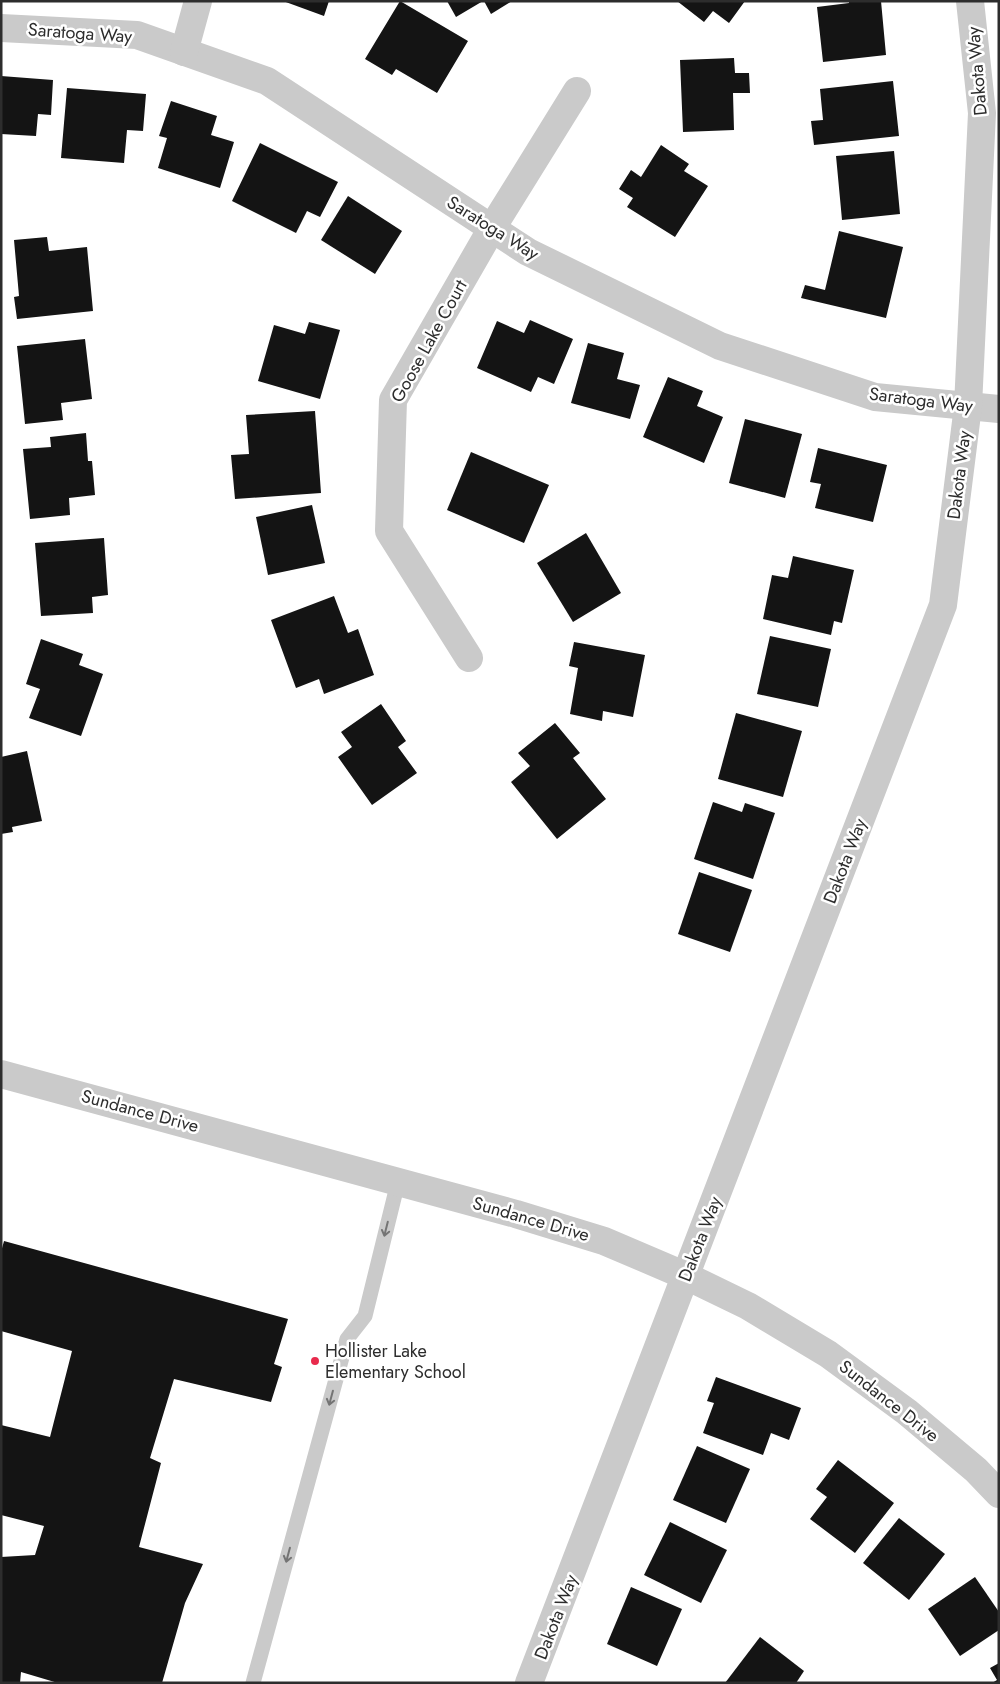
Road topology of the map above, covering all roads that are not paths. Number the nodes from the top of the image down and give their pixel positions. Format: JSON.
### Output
{"nodes":[{"id":1,"x":198,"y":1,"type":"edge"},
{"id":2,"x":970,"y":1,"type":"edge"},
{"id":3,"x":1,"y":28,"type":"edge"},
{"id":4,"x":184,"y":52,"type":"junction"},
{"id":5,"x":577,"y":91,"type":"dead end"},
{"id":6,"x":492,"y":228,"type":"junction"},
{"id":7,"x":968,"y":406,"type":"junction"},
{"id":8,"x":999,"y":409,"type":"edge"},
{"id":9,"x":469,"y":658,"type":"dead end"},
{"id":10,"x":1,"y":1074,"type":"edge"},
{"id":11,"x":398,"y":1182,"type":"junction"},
{"id":12,"x":686,"y":1276,"type":"junction"},
{"id":13,"x":999,"y":1494,"type":"edge"},
{"id":14,"x":537,"y":1680,"type":"edge"},
{"id":15,"x":252,"y":1683,"type":"edge"}],
"edges":[{"from":1,"to":4,"type":"street"},
{"from":2,"to":7,"type":"street","name":"Dakota Way"},
{"from":3,"to":4,"type":"street","name":"Saratoga Way"},
{"from":4,"to":6,"type":"street","name":"Saratoga Way"},
{"from":5,"to":6,"type":"street","name":"Goose Lake Court"},
{"from":6,"to":7,"type":"street","name":"Saratoga Way"},
{"from":6,"to":9,"type":"street","name":"Goose Lake Court"},
{"from":7,"to":8,"type":"street","name":"Saratoga Way"},
{"from":7,"to":12,"type":"street","name":"Dakota Way"},
{"from":10,"to":11,"type":"street","name":"Sundance Drive"},
{"from":11,"to":12,"type":"street","name":"Sundance Drive"},
{"from":11,"to":15,"type":"lane","one_way":true},
{"from":12,"to":13,"type":"street","name":"Sundance Drive"},
{"from":12,"to":14,"type":"street","name":"Dakota Way"}]}
